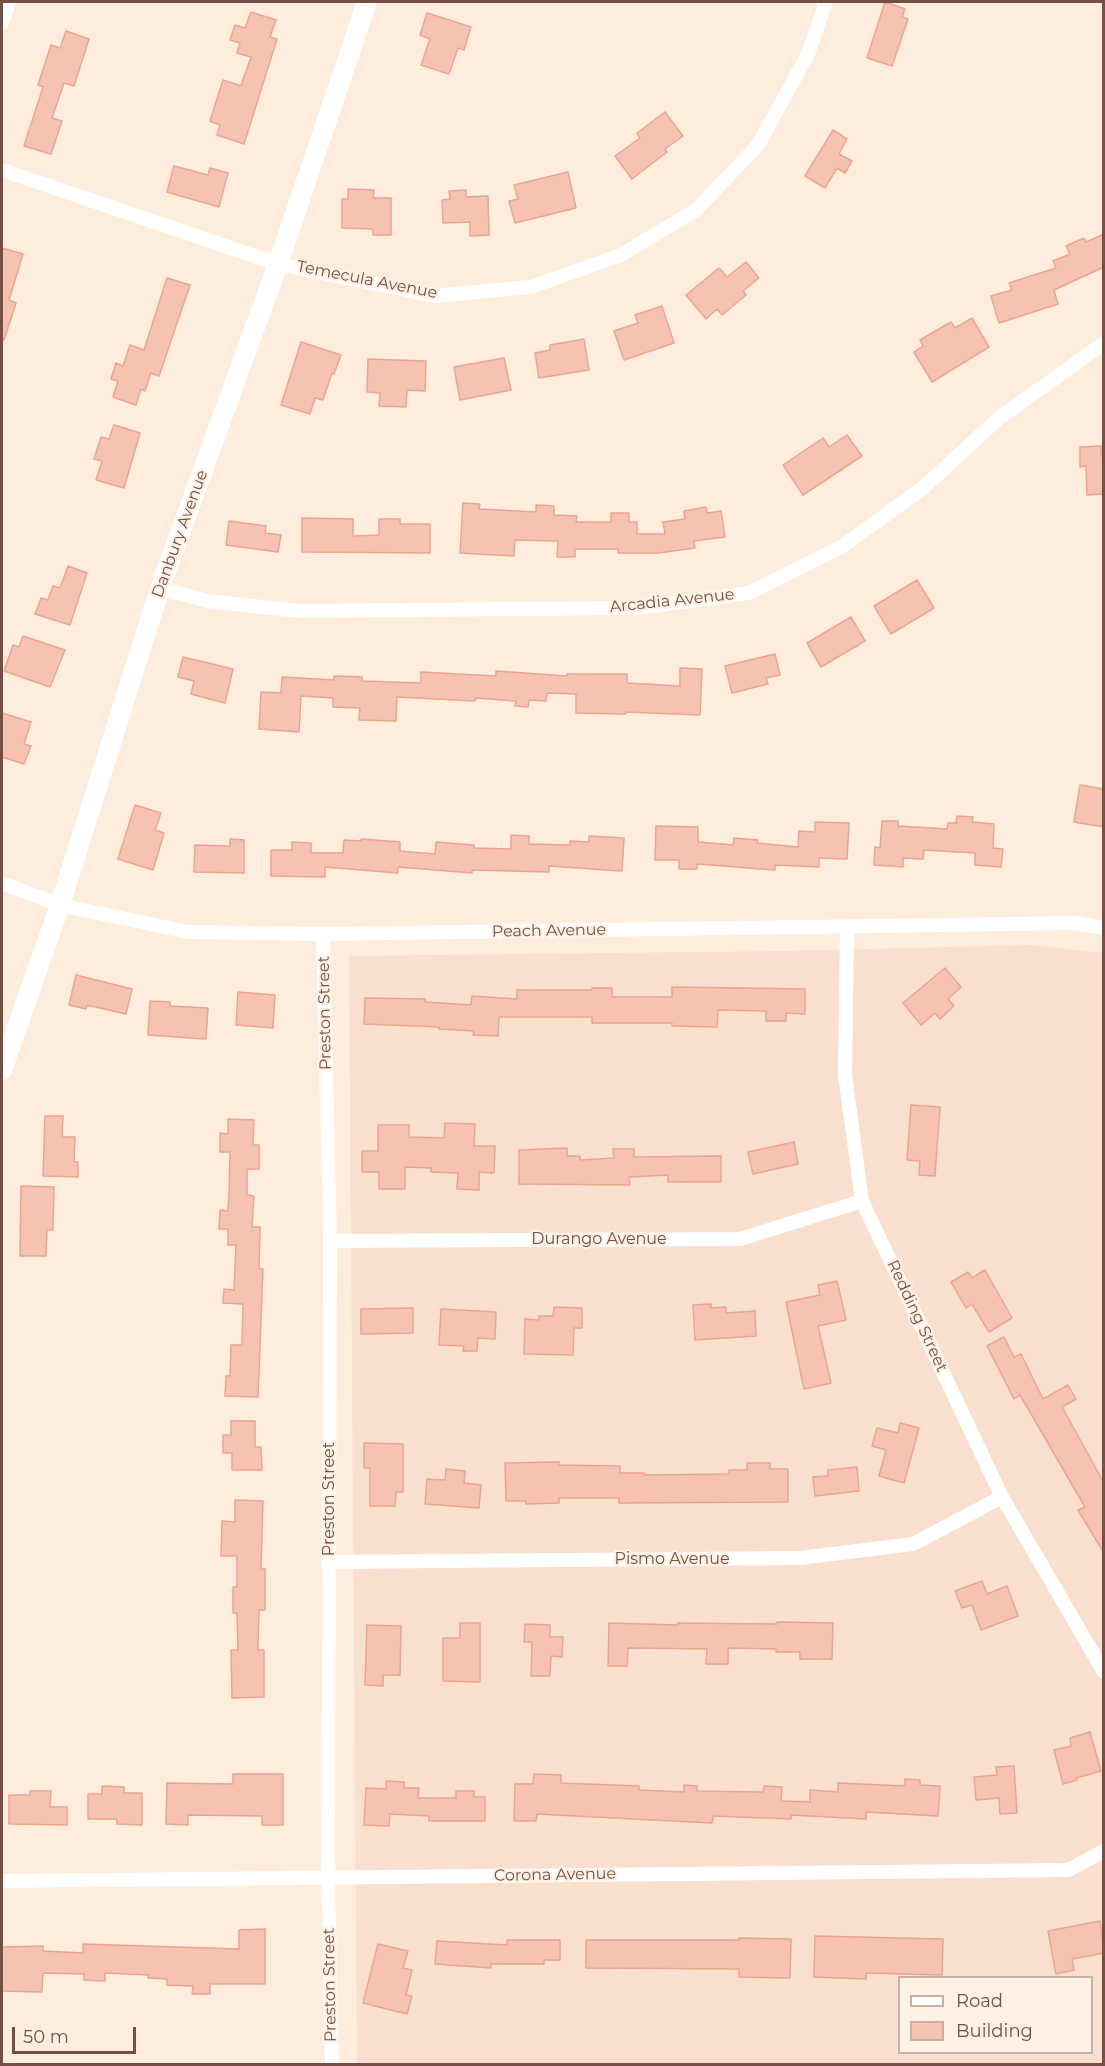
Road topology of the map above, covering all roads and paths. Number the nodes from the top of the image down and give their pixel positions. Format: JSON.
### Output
{"nodes":[{"id":1,"x":9,"y":2,"type":"edge"},
{"id":2,"x":367,"y":2,"type":"edge"},
{"id":3,"x":826,"y":2,"type":"edge"},
{"id":4,"x":2,"y":23,"type":"edge"},
{"id":5,"x":2,"y":170,"type":"edge"},
{"id":6,"x":278,"y":264,"type":"junction"},
{"id":7,"x":1104,"y":343,"type":"edge"},
{"id":8,"x":160,"y":588,"type":"junction"},
{"id":9,"x":2,"y":883,"type":"edge"},
{"id":10,"x":60,"y":905,"type":"junction"},
{"id":11,"x":847,"y":927,"type":"junction"},
{"id":12,"x":1104,"y":928,"type":"edge"},
{"id":13,"x":323,"y":934,"type":"junction"},
{"id":14,"x":2,"y":1070,"type":"edge"},
{"id":15,"x":862,"y":1201,"type":"junction"},
{"id":16,"x":330,"y":1241,"type":"junction"},
{"id":17,"x":1002,"y":1497,"type":"junction"},
{"id":18,"x":328,"y":1562,"type":"junction"},
{"id":19,"x":1104,"y":1672,"type":"edge"},
{"id":20,"x":1104,"y":1851,"type":"edge"},
{"id":21,"x":328,"y":1877,"type":"junction"},
{"id":22,"x":2,"y":1881,"type":"edge"},
{"id":23,"x":332,"y":2064,"type":"edge"}],
"edges":[{"from":1,"to":4,"type":"street"},
{"from":2,"to":6,"type":"street","name":"Danbury Avenue"},
{"from":3,"to":6,"type":"street","name":"Temecula Avenue"},
{"from":5,"to":6,"type":"street","name":"Temecula Avenue"},
{"from":6,"to":8,"type":"street","name":"Danbury Avenue"},
{"from":7,"to":8,"type":"street","name":"Arcadia Avenue"},
{"from":8,"to":10,"type":"street","name":"Danbury Avenue"},
{"from":9,"to":10,"type":"street","name":"Peach Avenue"},
{"from":10,"to":13,"type":"street","name":"Peach Avenue"},
{"from":10,"to":14,"type":"street","name":"Danbury Avenue"},
{"from":11,"to":12,"type":"street","name":"Peach Avenue"},
{"from":11,"to":13,"type":"street","name":"Peach Avenue"},
{"from":11,"to":15,"type":"street","name":"Redding Street"},
{"from":13,"to":16,"type":"street","name":"Preston Street"},
{"from":15,"to":16,"type":"street","name":"Durango Avenue"},
{"from":15,"to":17,"type":"street","name":"Redding Street"},
{"from":16,"to":18,"type":"street","name":"Preston Street"},
{"from":17,"to":18,"type":"street","name":"Pismo Avenue"},
{"from":17,"to":19,"type":"street","name":"Redding Street"},
{"from":18,"to":21,"type":"street","name":"Preston Street"},
{"from":20,"to":21,"type":"street","name":"Corona Avenue"},
{"from":21,"to":22,"type":"street","name":"Corona Avenue"},
{"from":21,"to":23,"type":"street","name":"Preston Street"}]}
